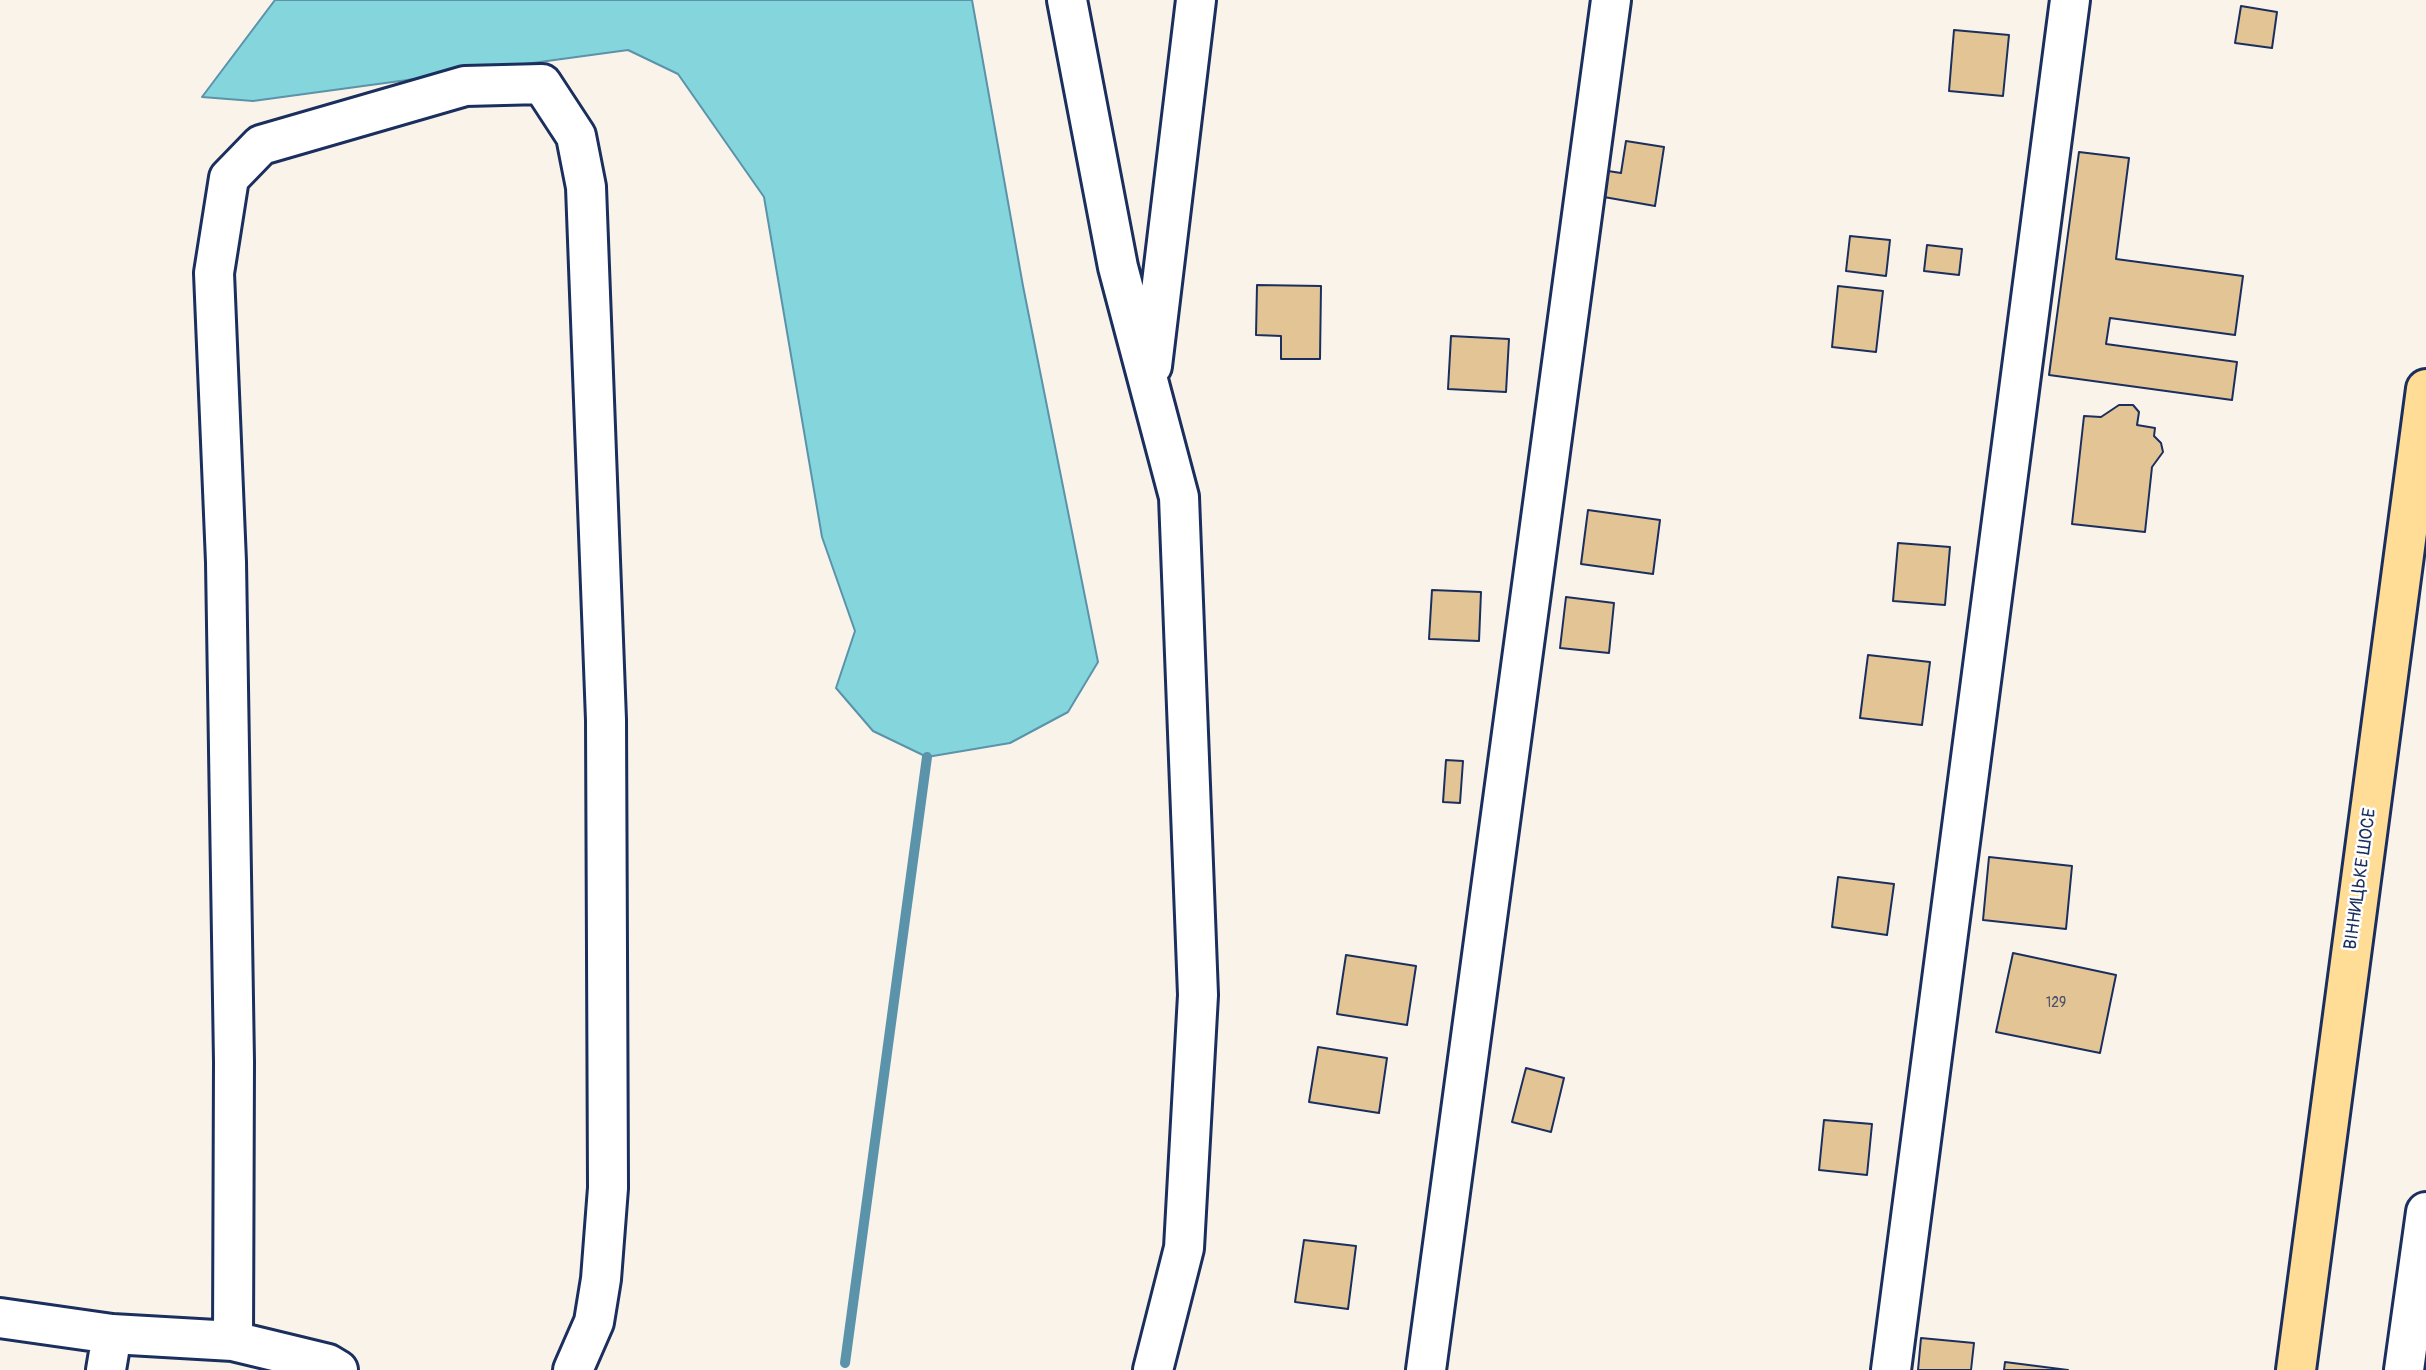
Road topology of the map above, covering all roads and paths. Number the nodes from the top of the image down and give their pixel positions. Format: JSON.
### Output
{"nodes":[{"id":1,"x":1067,"y":0,"type":"edge"},
{"id":2,"x":1196,"y":0,"type":"edge"},
{"id":3,"x":1611,"y":0,"type":"edge"},
{"id":4,"x":2070,"y":0,"type":"edge"},
{"id":5,"x":1149,"y":385,"type":"junction"},
{"id":6,"x":2426,"y":389,"type":"edge"},
{"id":7,"x":2426,"y":1212,"type":"edge"},
{"id":8,"x":0,"y":1318,"type":"edge"},
{"id":9,"x":233,"y":1341,"type":"junction"},
{"id":10,"x":109,"y":1352,"type":"edge"},
{"id":11,"x":338,"y":1370,"type":"edge"},
{"id":12,"x":573,"y":1370,"type":"edge"},
{"id":13,"x":1153,"y":1370,"type":"edge"},
{"id":14,"x":1426,"y":1370,"type":"edge"},
{"id":15,"x":1891,"y":1370,"type":"edge"},
{"id":16,"x":2296,"y":1370,"type":"edge"},
{"id":17,"x":2403,"y":1370,"type":"edge"}],
"edges":[{"from":1,"to":5,"type":"street"},
{"from":2,"to":5,"type":"street"},
{"from":3,"to":14,"type":"street"},
{"from":4,"to":15,"type":"street"},
{"from":5,"to":13,"type":"street"},
{"from":6,"to":16,"type":"main road","name":"ВІННИЦЬКЕ ШОСЕ"},
{"from":7,"to":17,"type":"street"},
{"from":8,"to":10,"type":"street"},
{"from":9,"to":10,"type":"street"},
{"from":9,"to":11,"type":"street"},
{"from":9,"to":12,"type":"street"}]}
